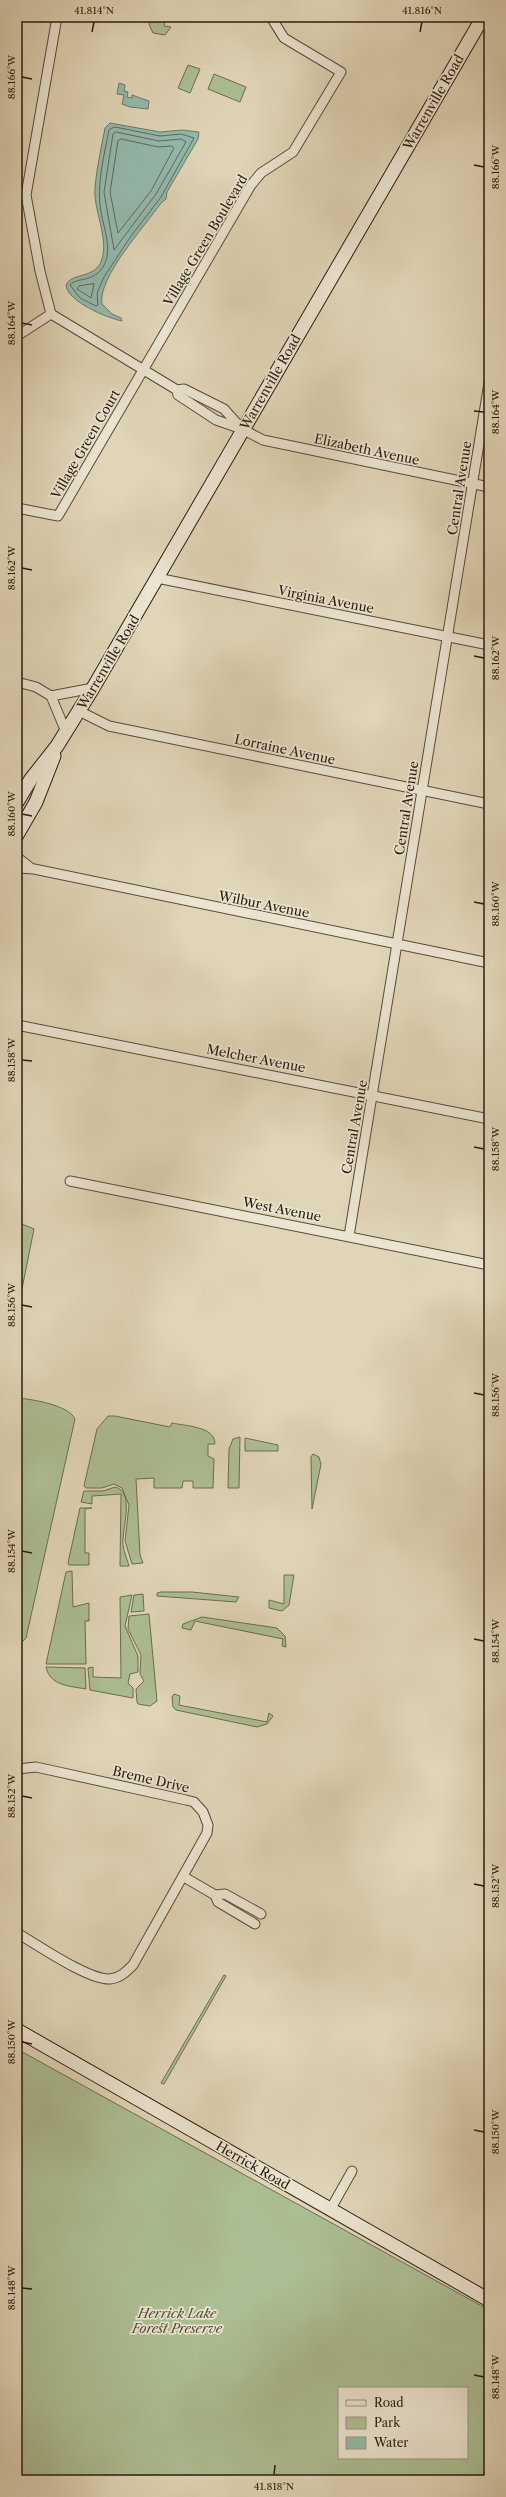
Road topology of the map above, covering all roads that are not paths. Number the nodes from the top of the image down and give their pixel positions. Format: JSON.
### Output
{"nodes":[{"id":1,"x":57,"y":17,"type":"edge"},
{"id":2,"x":271,"y":17,"type":"edge"},
{"id":3,"x":483,"y":17,"type":"edge"},
{"id":4,"x":51,"y":314,"type":"junction"},
{"id":5,"x":17,"y":336,"type":"edge"},
{"id":6,"x":144,"y":370,"type":"junction"},
{"id":7,"x":489,"y":383,"type":"edge"},
{"id":8,"x":177,"y":390,"type":"junction"},
{"id":9,"x":242,"y":429,"type":"junction"},
{"id":10,"x":472,"y":483,"type":"junction"},
{"id":11,"x":489,"y":487,"type":"edge"},
{"id":12,"x":17,"y":508,"type":"edge"},
{"id":13,"x":157,"y":578,"type":"junction"},
{"id":14,"x":447,"y":637,"type":"junction"},
{"id":15,"x":489,"y":645,"type":"edge"},
{"id":16,"x":17,"y":682,"type":"edge"},
{"id":17,"x":92,"y":688,"type":"junction"},
{"id":18,"x":51,"y":696,"type":"junction"},
{"id":19,"x":79,"y":711,"type":"junction"},
{"id":20,"x":66,"y":732,"type":"junction"},
{"id":21,"x":57,"y":746,"type":"junction"},
{"id":22,"x":422,"y":791,"type":"junction"},
{"id":23,"x":17,"y":802,"type":"edge"},
{"id":24,"x":489,"y":804,"type":"edge"},
{"id":25,"x":17,"y":835,"type":"edge"},
{"id":26,"x":17,"y":857,"type":"edge"},
{"id":27,"x":17,"y":868,"type":"edge"},
{"id":28,"x":34,"y":869,"type":"junction"},
{"id":29,"x":397,"y":944,"type":"junction"},
{"id":30,"x":489,"y":963,"type":"edge"},
{"id":31,"x":17,"y":1025,"type":"edge"},
{"id":32,"x":373,"y":1094,"type":"junction"},
{"id":33,"x":489,"y":1118,"type":"edge"},
{"id":34,"x":70,"y":1181,"type":"dead end"},
{"id":35,"x":349,"y":1236,"type":"junction"},
{"id":36,"x":489,"y":1265,"type":"edge"},
{"id":37,"x":17,"y":1769,"type":"edge"},
{"id":38,"x":184,"y":1877,"type":"junction"},
{"id":39,"x":215,"y":1895,"type":"junction"},
{"id":40,"x":261,"y":1914,"type":"dead end"},
{"id":41,"x":255,"y":1924,"type":"dead end"},
{"id":42,"x":17,"y":1933,"type":"edge"},
{"id":43,"x":17,"y":2030,"type":"edge"},
{"id":44,"x":352,"y":2171,"type":"dead end"},
{"id":45,"x":330,"y":2210,"type":"junction"},
{"id":46,"x":489,"y":2300,"type":"edge"}],
"edges":[{"from":1,"to":4,"type":"street"},
{"from":2,"to":6,"type":"street","name":"Village Green Boulevard"},
{"from":3,"to":9,"type":"main road","name":"Warrenville Road"},
{"from":4,"to":5,"type":"street"},
{"from":4,"to":6,"type":"street"},
{"from":6,"to":8,"type":"street"},
{"from":6,"to":12,"type":"street","name":"Village Green Court"},
{"from":7,"to":10,"type":"street","name":"Central Avenue"},
{"from":8,"to":9,"type":"street"},
{"from":8,"to":9,"type":"street"},
{"from":9,"to":10,"type":"street","name":"Elizabeth Avenue"},
{"from":9,"to":13,"type":"main road","name":"Warrenville Road"},
{"from":10,"to":11,"type":"street","name":"Elizabeth Avenue"},
{"from":10,"to":14,"type":"street","name":"Central Avenue"},
{"from":13,"to":14,"type":"street","name":"Virginia Avenue"},
{"from":13,"to":17,"type":"main road","name":"Warrenville Road"},
{"from":14,"to":15,"type":"street","name":"Virginia Avenue"},
{"from":14,"to":22,"type":"street","name":"Central Avenue"},
{"from":16,"to":18,"type":"street"},
{"from":17,"to":18,"type":"street"},
{"from":17,"to":19,"type":"main road","name":"Warrenville Road"},
{"from":18,"to":20,"type":"street"},
{"from":19,"to":20,"type":"main road","name":"Warrenville Road"},
{"from":19,"to":22,"type":"street","name":"Lorraine Avenue"},
{"from":20,"to":21,"type":"main road","name":"Warrenville Road"},
{"from":21,"to":23,"type":"main road","name":"Warrenville Road"},
{"from":21,"to":25,"type":"main road","name":"Warrenville Road"},
{"from":22,"to":24,"type":"street","name":"Lorraine Avenue"},
{"from":22,"to":29,"type":"street","name":"Central Avenue"},
{"from":26,"to":28,"type":"street","name":"Wilbur Avenue"},
{"from":27,"to":28,"type":"street","name":"Wilbur Avenue"},
{"from":28,"to":29,"type":"street","name":"Wilbur Avenue"},
{"from":29,"to":30,"type":"street","name":"Wilbur Avenue"},
{"from":29,"to":32,"type":"street","name":"Central Avenue"},
{"from":31,"to":32,"type":"street","name":"Melcher Avenue"},
{"from":32,"to":33,"type":"street","name":"Melcher Avenue"},
{"from":32,"to":35,"type":"street","name":"Central Avenue"},
{"from":34,"to":35,"type":"street","name":"West Avenue"},
{"from":35,"to":36,"type":"street","name":"West Avenue"},
{"from":37,"to":38,"type":"street","name":"Breme Drive"},
{"from":38,"to":39,"type":"street"},
{"from":38,"to":42,"type":"street","name":"Breme Drive"},
{"from":39,"to":40,"type":"street"},
{"from":39,"to":41,"type":"street"},
{"from":43,"to":45,"type":"main road","name":"Herrick Road"},
{"from":44,"to":45,"type":"street"},
{"from":45,"to":46,"type":"main road","name":"Herrick Road"}]}
